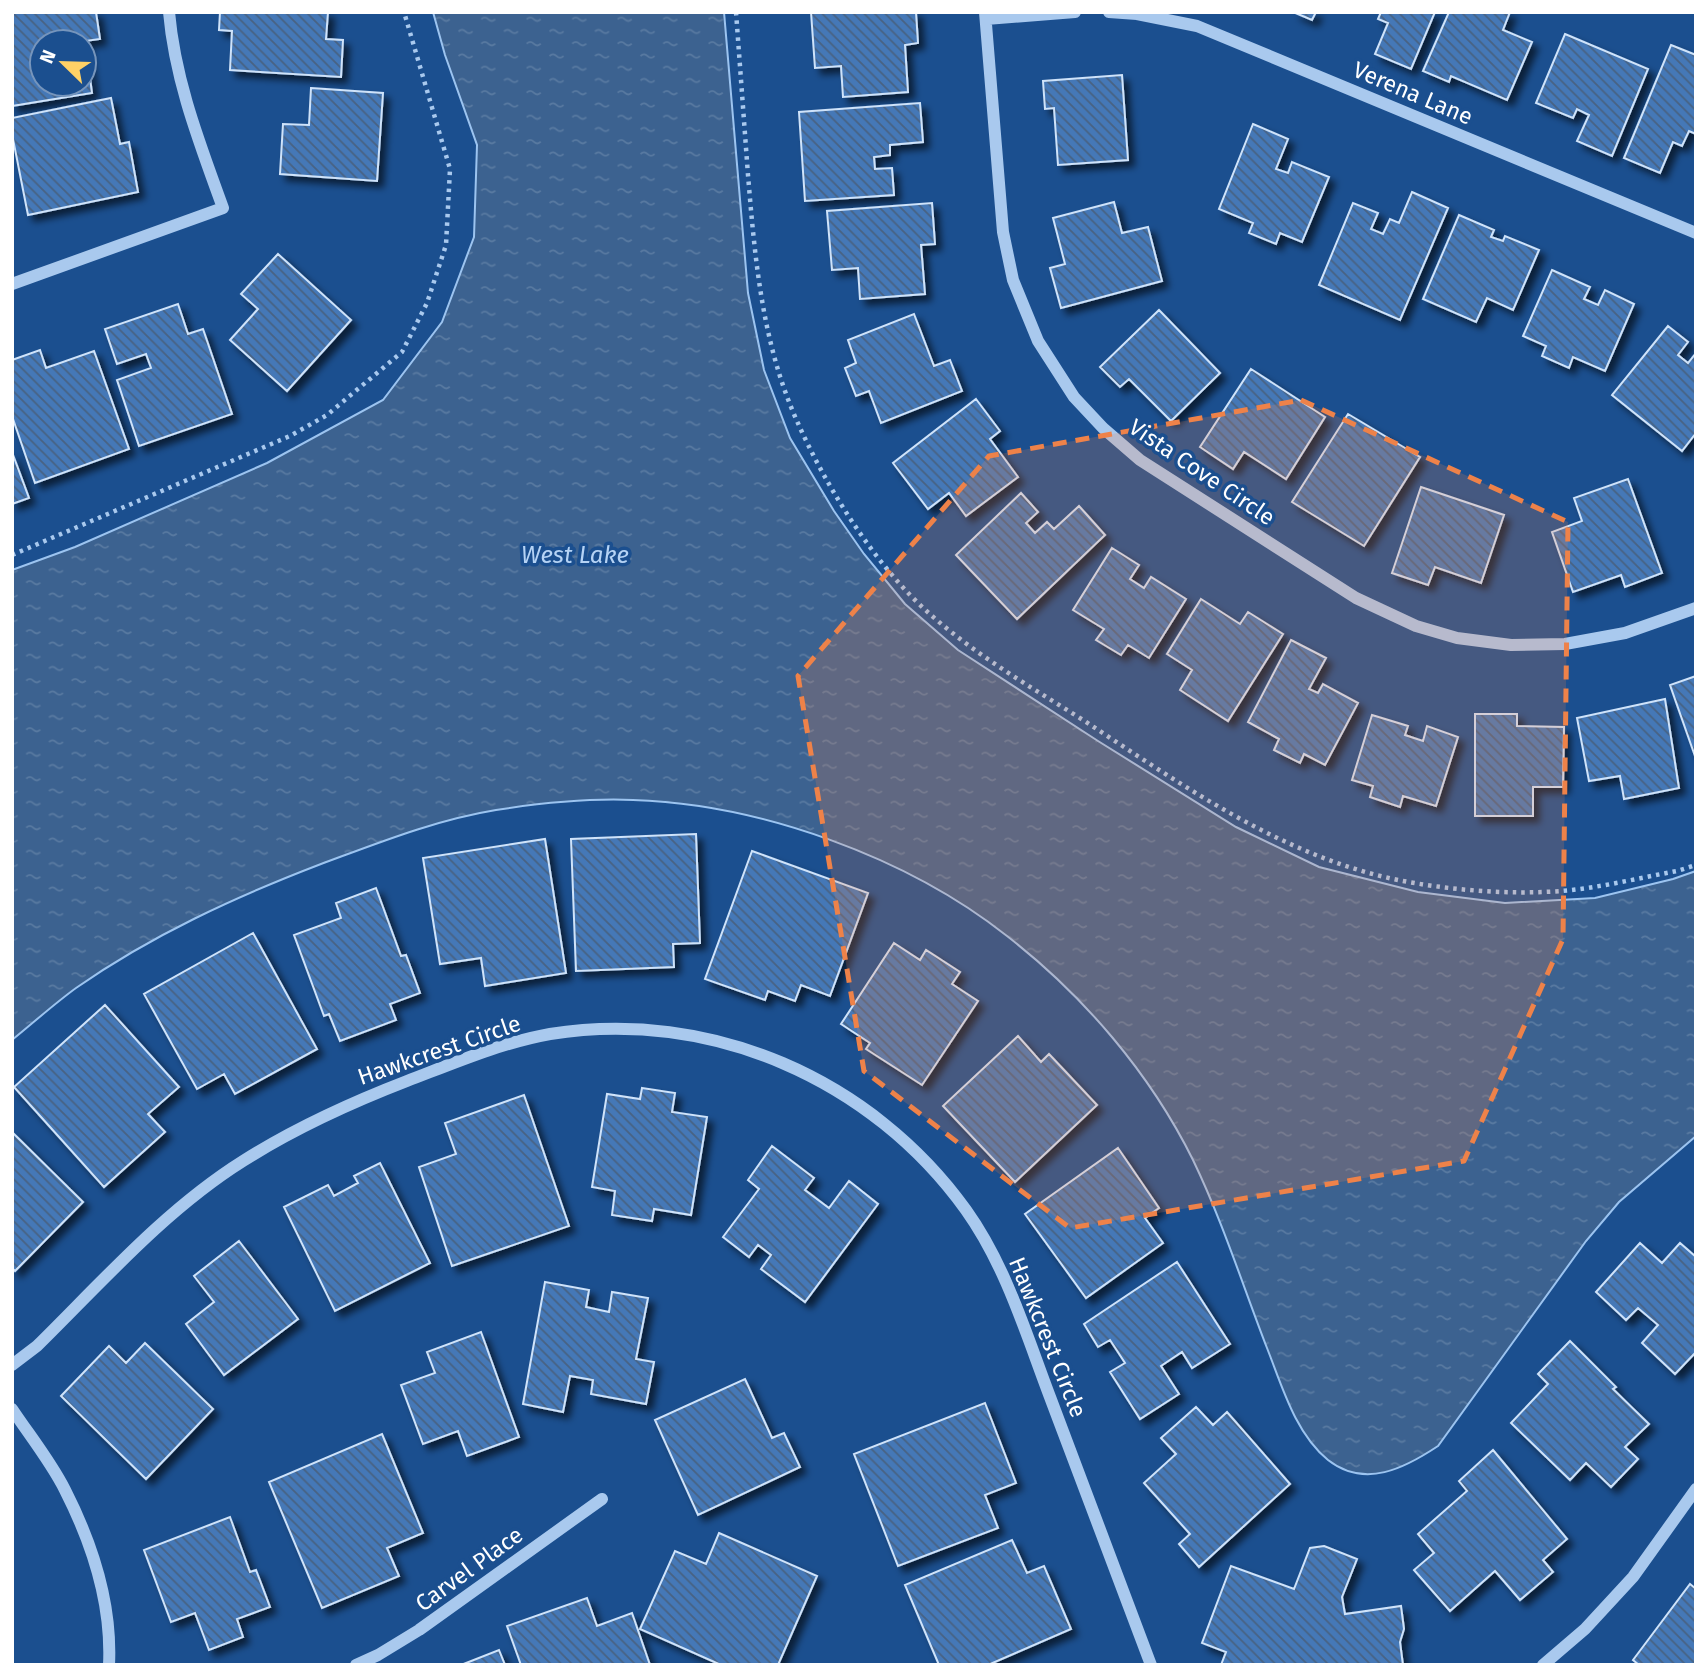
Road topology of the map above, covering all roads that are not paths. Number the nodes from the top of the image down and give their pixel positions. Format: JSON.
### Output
{"nodes":[{"id":1,"x":169,"y":12,"type":"edge"},
{"id":2,"x":1074,"y":12,"type":"edge"},
{"id":3,"x":1109,"y":12,"type":"edge"},
{"id":4,"x":986,"y":16,"type":"edge"},
{"id":5,"x":1696,"y":233,"type":"edge"},
{"id":6,"x":12,"y":285,"type":"edge"},
{"id":7,"x":1696,"y":608,"type":"edge"},
{"id":8,"x":12,"y":1365,"type":"edge"},
{"id":9,"x":12,"y":1409,"type":"edge"},
{"id":10,"x":1696,"y":1489,"type":"edge"},
{"id":11,"x":602,"y":1499,"type":"dead end"},
{"id":12,"x":109,"y":1665,"type":"edge"},
{"id":13,"x":356,"y":1665,"type":"edge"},
{"id":14,"x":1151,"y":1665,"type":"edge"},
{"id":15,"x":1543,"y":1665,"type":"edge"}],
"edges":[{"from":1,"to":6,"type":"street"},
{"from":2,"to":4,"type":"street"},
{"from":3,"to":5,"type":"street","name":"Verena Lane"},
{"from":4,"to":7,"type":"street","name":"Vista Cove Circle"},
{"from":8,"to":14,"type":"street","name":"Hawkcrest Circle"},
{"from":9,"to":12,"type":"street"},
{"from":10,"to":15,"type":"street"},
{"from":11,"to":13,"type":"street","name":"Carvel Place"}]}
